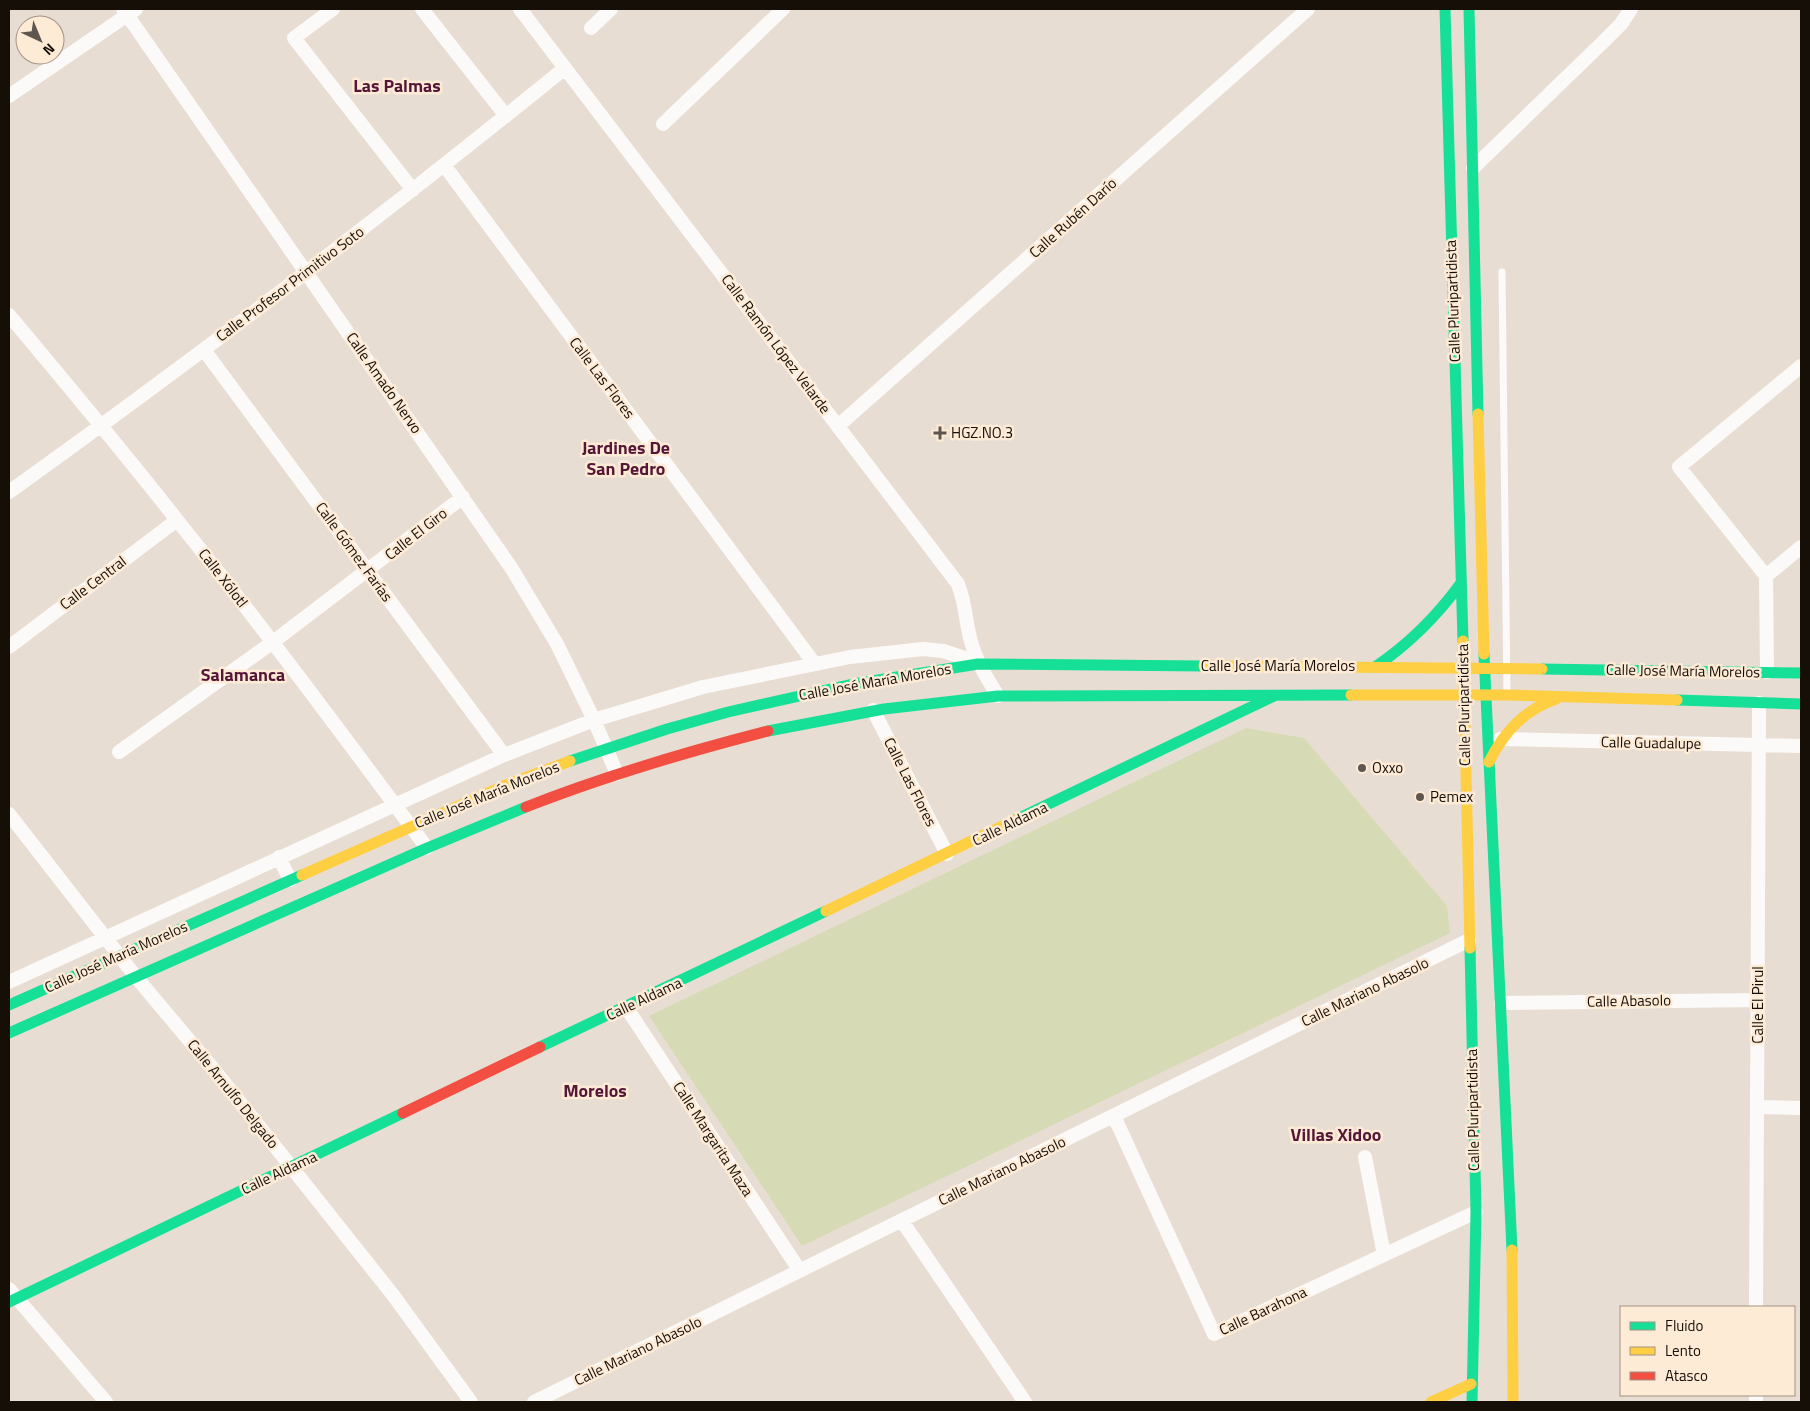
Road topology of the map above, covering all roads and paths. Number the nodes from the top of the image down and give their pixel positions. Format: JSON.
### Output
{"nodes":[{"id":1,"x":333,"y":9,"type":"edge"},
{"id":2,"x":422,"y":9,"type":"edge"},
{"id":3,"x":520,"y":9,"type":"edge"},
{"id":4,"x":611,"y":9,"type":"edge"},
{"id":5,"x":783,"y":9,"type":"edge"},
{"id":6,"x":1308,"y":9,"type":"edge"},
{"id":7,"x":1444,"y":9,"type":"edge"},
{"id":8,"x":1469,"y":9,"type":"edge"},
{"id":9,"x":1631,"y":9,"type":"edge"},
{"id":10,"x":129,"y":11,"type":"edge"},
{"id":11,"x":591,"y":28,"type":"dead end"},
{"id":12,"x":565,"y":68,"type":"junction"},
{"id":13,"x":9,"y":96,"type":"edge"},
{"id":14,"x":506,"y":116,"type":"junction"},
{"id":15,"x":664,"y":124,"type":"dead end"},
{"id":16,"x":444,"y":165,"type":"junction"},
{"id":17,"x":1473,"y":168,"type":"junction"},
{"id":18,"x":413,"y":190,"type":"junction"},
{"id":19,"x":306,"y":272,"type":"junction"},
{"id":20,"x":1502,"y":272,"type":"dead end"},
{"id":21,"x":9,"y":315,"type":"edge"},
{"id":22,"x":204,"y":350,"type":"junction"},
{"id":23,"x":1801,"y":366,"type":"edge"},
{"id":24,"x":102,"y":426,"type":"junction"},
{"id":25,"x":838,"y":426,"type":"junction"},
{"id":26,"x":9,"y":492,"type":"edge"},
{"id":27,"x":463,"y":497,"type":"junction"},
{"id":28,"x":177,"y":520,"type":"junction"},
{"id":29,"x":1801,"y":547,"type":"edge"},
{"id":30,"x":368,"y":571,"type":"junction"},
{"id":31,"x":1766,"y":576,"type":"junction"},
{"id":32,"x":1461,"y":583,"type":"junction"},
{"id":33,"x":273,"y":642,"type":"junction"},
{"id":34,"x":9,"y":648,"type":"edge"},
{"id":35,"x":814,"y":663,"type":"junction"},
{"id":36,"x":978,"y":663,"type":"junction"},
{"id":37,"x":1375,"y":667,"type":"junction"},
{"id":38,"x":1463,"y":668,"type":"junction"},
{"id":39,"x":1484,"y":668,"type":"junction"},
{"id":40,"x":1506,"y":668,"type":"junction"},
{"id":41,"x":1767,"y":672,"type":"junction"},
{"id":42,"x":1801,"y":673,"type":"edge"},
{"id":43,"x":1279,"y":694,"type":"junction"},
{"id":44,"x":1464,"y":695,"type":"junction"},
{"id":45,"x":1485,"y":695,"type":"junction"},
{"id":46,"x":1507,"y":695,"type":"junction"},
{"id":47,"x":998,"y":696,"type":"junction"},
{"id":48,"x":1564,"y":697,"type":"junction"},
{"id":49,"x":1760,"y":703,"type":"junction"},
{"id":50,"x":1801,"y":704,"type":"edge"},
{"id":51,"x":873,"y":710,"type":"junction"},
{"id":52,"x":594,"y":720,"type":"junction"},
{"id":53,"x":1500,"y":739,"type":"junction"},
{"id":54,"x":1759,"y":745,"type":"junction"},
{"id":55,"x":1801,"y":746,"type":"edge"},
{"id":56,"x":607,"y":748,"type":"junction"},
{"id":57,"x":119,"y":752,"type":"dead end"},
{"id":58,"x":504,"y":755,"type":"junction"},
{"id":59,"x":1489,"y":762,"type":"junction"},
{"id":60,"x":617,"y":774,"type":"junction"},
{"id":61,"x":395,"y":804,"type":"junction"},
{"id":62,"x":9,"y":814,"type":"edge"},
{"id":63,"x":411,"y":826,"type":"junction"},
{"id":64,"x":427,"y":848,"type":"junction"},
{"id":65,"x":947,"y":854,"type":"junction"},
{"id":66,"x":279,"y":857,"type":"junction"},
{"id":67,"x":290,"y":880,"type":"junction"},
{"id":68,"x":196,"y":895,"type":"junction"},
{"id":69,"x":207,"y":917,"type":"junction"},
{"id":70,"x":105,"y":937,"type":"junction"},
{"id":71,"x":1469,"y":940,"type":"junction"},
{"id":72,"x":119,"y":956,"type":"junction"},
{"id":73,"x":136,"y":977,"type":"junction"},
{"id":74,"x":9,"y":982,"type":"edge"},
{"id":75,"x":1758,"y":1000,"type":"junction"},
{"id":76,"x":1501,"y":1003,"type":"junction"},
{"id":77,"x":9,"y":1005,"type":"edge"},
{"id":78,"x":626,"y":1007,"type":"junction"},
{"id":79,"x":9,"y":1033,"type":"edge"},
{"id":80,"x":1757,"y":1107,"type":"junction"},
{"id":81,"x":1801,"y":1108,"type":"edge"},
{"id":82,"x":1114,"y":1116,"type":"junction"},
{"id":83,"x":1365,"y":1157,"type":"dead end"},
{"id":84,"x":292,"y":1167,"type":"junction"},
{"id":85,"x":1476,"y":1212,"type":"junction"},
{"id":86,"x":902,"y":1220,"type":"junction"},
{"id":87,"x":1384,"y":1255,"type":"junction"},
{"id":88,"x":800,"y":1271,"type":"junction"},
{"id":89,"x":11,"y":1296,"type":"edge"},
{"id":90,"x":1756,"y":1306,"type":"edge"},
{"id":91,"x":1471,"y":1384,"type":"junction"},
{"id":92,"x":106,"y":1402,"type":"edge"},
{"id":93,"x":471,"y":1402,"type":"edge"},
{"id":94,"x":534,"y":1402,"type":"edge"},
{"id":95,"x":1026,"y":1402,"type":"edge"},
{"id":96,"x":1431,"y":1402,"type":"edge"},
{"id":97,"x":1472,"y":1402,"type":"edge"},
{"id":98,"x":1513,"y":1402,"type":"edge"}],
"edges":[{"from":1,"to":18,"type":"street"},
{"from":2,"to":14,"type":"street"},
{"from":3,"to":12,"type":"street","name":"Calle Ramón López Velarde"},
{"from":4,"to":11,"type":"street"},
{"from":5,"to":15,"type":"street"},
{"from":6,"to":25,"type":"street","name":"Calle Rubén Darío"},
{"from":7,"to":32,"type":"street","name":"Calle Pluripartidista"},
{"from":8,"to":17,"type":"street","name":"Calle Pluripartidista"},
{"from":9,"to":17,"type":"street"},
{"from":10,"to":13,"type":"street"},
{"from":10,"to":19,"type":"street","name":"Calle Amado Nervo"},
{"from":12,"to":14,"type":"street","name":"Calle Profesor Primitivo Soto"},
{"from":12,"to":25,"type":"street","name":"Calle Ramón López Velarde"},
{"from":14,"to":16,"type":"street","name":"Calle Profesor Primitivo Soto"},
{"from":16,"to":18,"type":"street","name":"Calle Profesor Primitivo Soto"},
{"from":16,"to":35,"type":"street","name":"Calle Las Flores"},
{"from":17,"to":39,"type":"street","name":"Calle Pluripartidista"},
{"from":18,"to":19,"type":"street","name":"Calle Profesor Primitivo Soto"},
{"from":19,"to":22,"type":"street","name":"Calle Profesor Primitivo Soto"},
{"from":19,"to":27,"type":"street","name":"Calle Amado Nervo"},
{"from":20,"to":40,"type":"lane"},
{"from":21,"to":24,"type":"street","name":"Calle Xólotl"},
{"from":22,"to":24,"type":"street","name":"Calle Profesor Primitivo Soto"},
{"from":22,"to":30,"type":"street","name":"Calle Gómez Farías"},
{"from":23,"to":31,"type":"street"},
{"from":24,"to":26,"type":"street","name":"Calle Profesor Primitivo Soto"},
{"from":24,"to":28,"type":"street","name":"Calle Xólotl"},
{"from":25,"to":36,"type":"street","name":"Calle Ramón López Velarde"},
{"from":27,"to":30,"type":"street","name":"Calle El Giro"},
{"from":27,"to":52,"type":"street","name":"Calle Amado Nervo"},
{"from":28,"to":33,"type":"street","name":"Calle Xólotl"},
{"from":28,"to":34,"type":"street","name":"Calle Central"},
{"from":29,"to":31,"type":"street"},
{"from":30,"to":33,"type":"street","name":"Calle El Giro"},
{"from":30,"to":58,"type":"street","name":"Calle Gómez Farías"},
{"from":31,"to":41,"type":"street"},
{"from":32,"to":37,"type":"street"},
{"from":32,"to":38,"type":"street","name":"Calle Pluripartidista"},
{"from":33,"to":57,"type":"street","name":"Calle El Giro"},
{"from":33,"to":61,"type":"street","name":"Calle Xólotl"},
{"from":35,"to":36,"type":"street"},
{"from":35,"to":52,"type":"street"},
{"from":36,"to":37,"type":"street","name":"Calle José María Morelos"},
{"from":36,"to":47,"type":"street","name":"Calle Ramón López Velarde"},
{"from":36,"to":56,"type":"street","name":"Calle José María Morelos"},
{"from":37,"to":38,"type":"street","name":"Calle José María Morelos"},
{"from":38,"to":39,"type":"street","name":"Calle José María Morelos"},
{"from":38,"to":44,"type":"street","name":"Calle Pluripartidista"},
{"from":39,"to":40,"type":"street","name":"Calle José María Morelos"},
{"from":39,"to":45,"type":"street","name":"Calle Pluripartidista"},
{"from":40,"to":41,"type":"street","name":"Calle José María Morelos"},
{"from":40,"to":46,"type":"lane"},
{"from":41,"to":42,"type":"street","name":"Calle José María Morelos"},
{"from":43,"to":44,"type":"street","name":"Calle José María Morelos"},
{"from":43,"to":47,"type":"street","name":"Calle José María Morelos"},
{"from":43,"to":65,"type":"street","name":"Calle Aldama"},
{"from":44,"to":45,"type":"street","name":"Calle José María Morelos"},
{"from":44,"to":71,"type":"street","name":"Calle Pluripartidista"},
{"from":45,"to":46,"type":"street","name":"Calle José María Morelos"},
{"from":45,"to":59,"type":"street","name":"Calle Pluripartidista"},
{"from":46,"to":48,"type":"street","name":"Calle José María Morelos"},
{"from":47,"to":51,"type":"street","name":"Calle José María Morelos"},
{"from":48,"to":49,"type":"street","name":"Calle José María Morelos"},
{"from":48,"to":53,"type":"street"},
{"from":49,"to":50,"type":"street","name":"Calle José María Morelos"},
{"from":49,"to":54,"type":"street","name":"Calle El Pirul"},
{"from":51,"to":60,"type":"street","name":"Calle José María Morelos"},
{"from":51,"to":65,"type":"street","name":"Calle Las Flores"},
{"from":52,"to":56,"type":"street","name":"Calle Amado Nervo"},
{"from":52,"to":58,"type":"street"},
{"from":53,"to":54,"type":"street","name":"Calle Guadalupe"},
{"from":53,"to":59,"type":"street"},
{"from":54,"to":55,"type":"street","name":"Calle Guadalupe"},
{"from":54,"to":75,"type":"street","name":"Calle El Pirul"},
{"from":56,"to":60,"type":"street","name":"Calle Amado Nervo"},
{"from":56,"to":63,"type":"street","name":"Calle José María Morelos"},
{"from":58,"to":61,"type":"street"},
{"from":59,"to":76,"type":"street","name":"Calle Pluripartidista"},
{"from":60,"to":64,"type":"street","name":"Calle José María Morelos"},
{"from":61,"to":63,"type":"street","name":"Calle Xólotl"},
{"from":61,"to":66,"type":"street"},
{"from":62,"to":70,"type":"street","name":"Calle Arnulfo Delgado"},
{"from":63,"to":64,"type":"street","name":"Calle Xólotl"},
{"from":63,"to":67,"type":"street","name":"Calle José María Morelos"},
{"from":64,"to":73,"type":"street","name":"Calle José María Morelos"},
{"from":65,"to":78,"type":"street","name":"Calle Aldama"},
{"from":66,"to":67,"type":"street"},
{"from":66,"to":68,"type":"street"},
{"from":67,"to":69,"type":"street","name":"Calle José María Morelos"},
{"from":68,"to":69,"type":"street"},
{"from":68,"to":70,"type":"street"},
{"from":69,"to":72,"type":"street","name":"Calle José María Morelos"},
{"from":70,"to":72,"type":"street","name":"Calle Arnulfo Delgado"},
{"from":70,"to":74,"type":"street"},
{"from":71,"to":82,"type":"street","name":"Calle Mariano Abasolo"},
{"from":71,"to":85,"type":"street","name":"Calle Pluripartidista"},
{"from":72,"to":73,"type":"street","name":"Calle Arnulfo Delgado"},
{"from":72,"to":77,"type":"street","name":"Calle José María Morelos"},
{"from":73,"to":79,"type":"street","name":"Calle José María Morelos"},
{"from":73,"to":84,"type":"street","name":"Calle Arnulfo Delgado"},
{"from":75,"to":76,"type":"street","name":"Calle Abasolo"},
{"from":75,"to":80,"type":"street","name":"Calle El Pirul"},
{"from":76,"to":98,"type":"street","name":"Calle Pluripartidista"},
{"from":78,"to":84,"type":"street","name":"Calle Aldama"},
{"from":78,"to":88,"type":"street","name":"Calle Margarita Maza"},
{"from":80,"to":81,"type":"street"},
{"from":80,"to":90,"type":"street","name":"Calle El Pirul"},
{"from":82,"to":86,"type":"street","name":"Calle Mariano Abasolo"},
{"from":82,"to":87,"type":"street","name":"Calle Barahona"},
{"from":83,"to":87,"type":"street"},
{"from":84,"to":89,"type":"street","name":"Calle Aldama"},
{"from":84,"to":93,"type":"street","name":"Calle Arnulfo Delgado"},
{"from":85,"to":87,"type":"street","name":"Calle Barahona"},
{"from":85,"to":91,"type":"street","name":"Calle Pluripartidista"},
{"from":86,"to":88,"type":"street","name":"Calle Mariano Abasolo"},
{"from":86,"to":95,"type":"street"},
{"from":88,"to":94,"type":"street","name":"Calle Mariano Abasolo"},
{"from":89,"to":92,"type":"street"},
{"from":91,"to":96,"type":"street"},
{"from":91,"to":97,"type":"street","name":"Calle Pluripartidista"}]}
